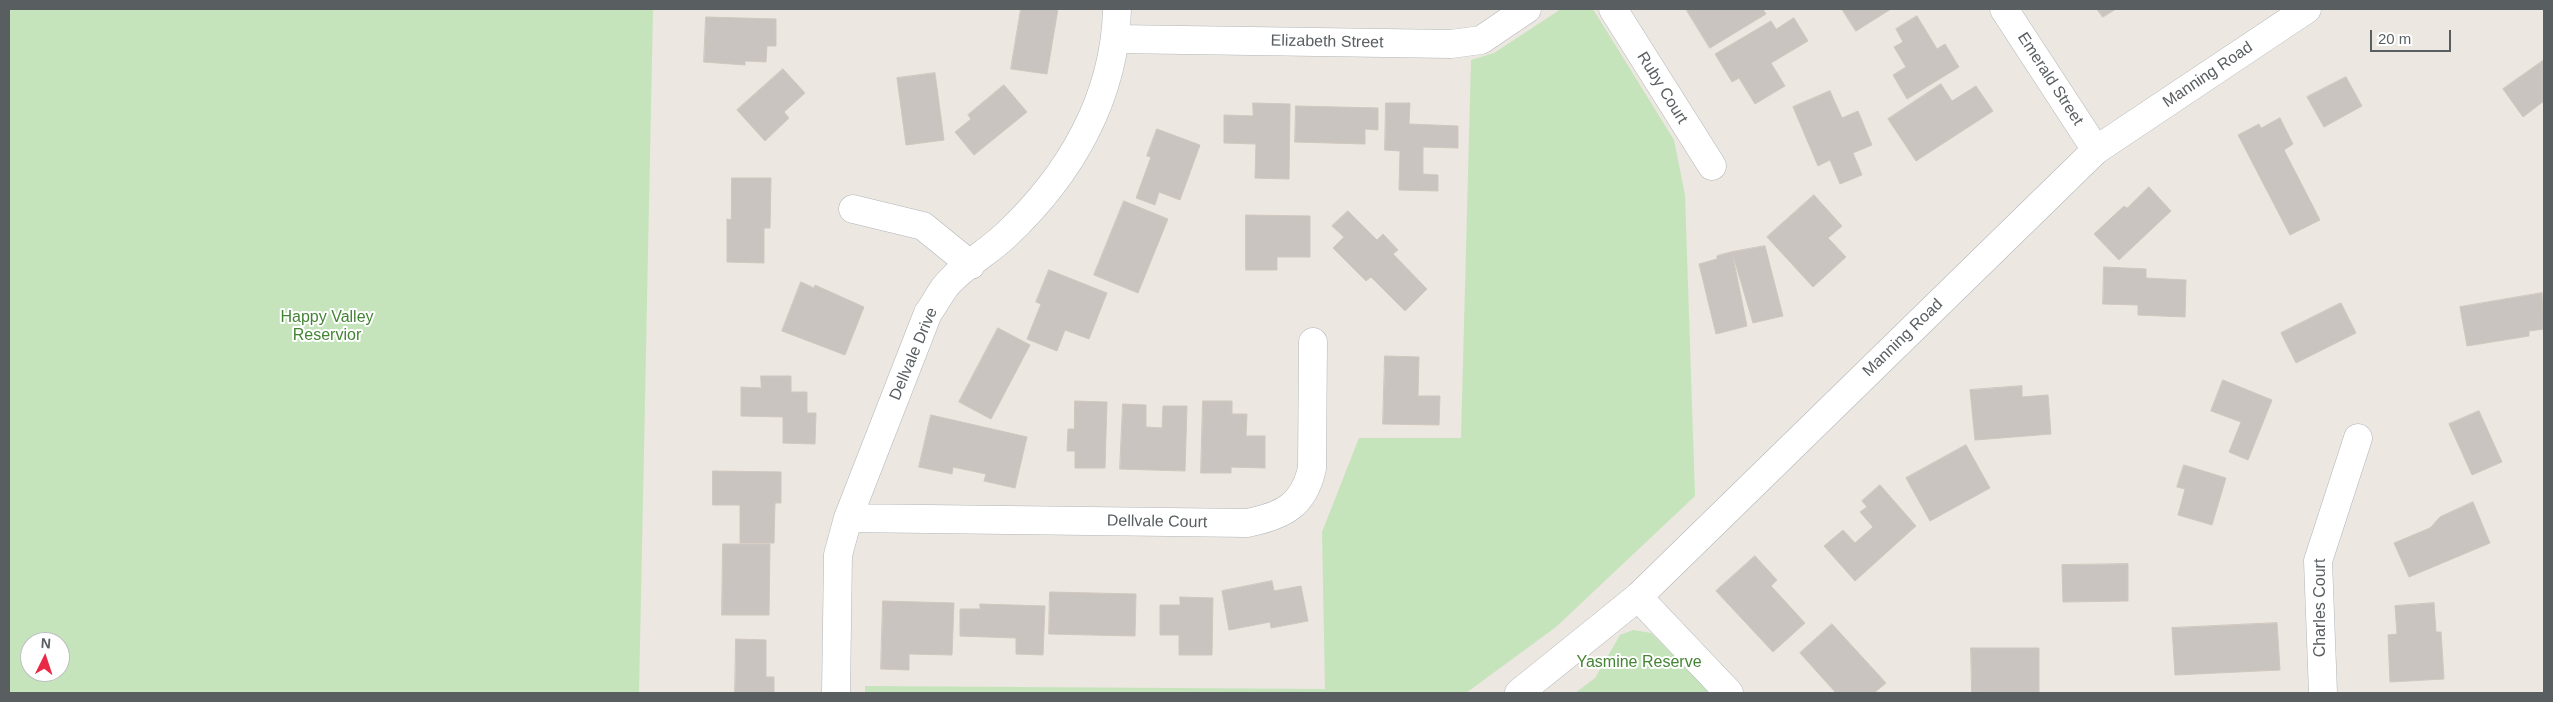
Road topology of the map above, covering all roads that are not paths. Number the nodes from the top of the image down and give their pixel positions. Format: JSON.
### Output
{"nodes":[{"id":1,"x":1117,"y":9,"type":"edge"},
{"id":2,"x":1528,"y":9,"type":"edge"},
{"id":3,"x":1612,"y":9,"type":"edge"},
{"id":4,"x":2004,"y":9,"type":"edge"},
{"id":5,"x":2307,"y":9,"type":"edge"},
{"id":6,"x":1116,"y":39,"type":"junction"},
{"id":7,"x":2096,"y":150,"type":"junction"},
{"id":8,"x":1712,"y":166,"type":"dead end"},
{"id":9,"x":853,"y":209,"type":"dead end"},
{"id":10,"x":971,"y":265,"type":"junction"},
{"id":11,"x":1313,"y":342,"type":"dead end"},
{"id":12,"x":2358,"y":438,"type":"dead end"},
{"id":13,"x":848,"y":518,"type":"junction"},
{"id":14,"x":1638,"y":597,"type":"junction"},
{"id":15,"x":836,"y":693,"type":"edge"},
{"id":16,"x":1519,"y":693,"type":"edge"},
{"id":17,"x":1729,"y":693,"type":"edge"},
{"id":18,"x":2323,"y":693,"type":"edge"}],
"edges":[{"from":1,"to":6,"type":"street","name":"Dellvale Drive"},
{"from":2,"to":6,"type":"street","name":"Elizabeth Street"},
{"from":3,"to":8,"type":"street","name":"Ruby Court"},
{"from":4,"to":7,"type":"street","name":"Emerald Street"},
{"from":5,"to":7,"type":"street","name":"Manning Road"},
{"from":6,"to":10,"type":"street","name":"Dellvale Drive"},
{"from":7,"to":14,"type":"street","name":"Manning Road"},
{"from":9,"to":10,"type":"street"},
{"from":10,"to":13,"type":"street","name":"Dellvale Drive"},
{"from":11,"to":13,"type":"street","name":"Dellvale Court"},
{"from":12,"to":18,"type":"street","name":"Charles Court"},
{"from":13,"to":15,"type":"street","name":"Dellvale Drive"},
{"from":14,"to":16,"type":"street","name":"Manning Road"},
{"from":14,"to":17,"type":"street"}]}
